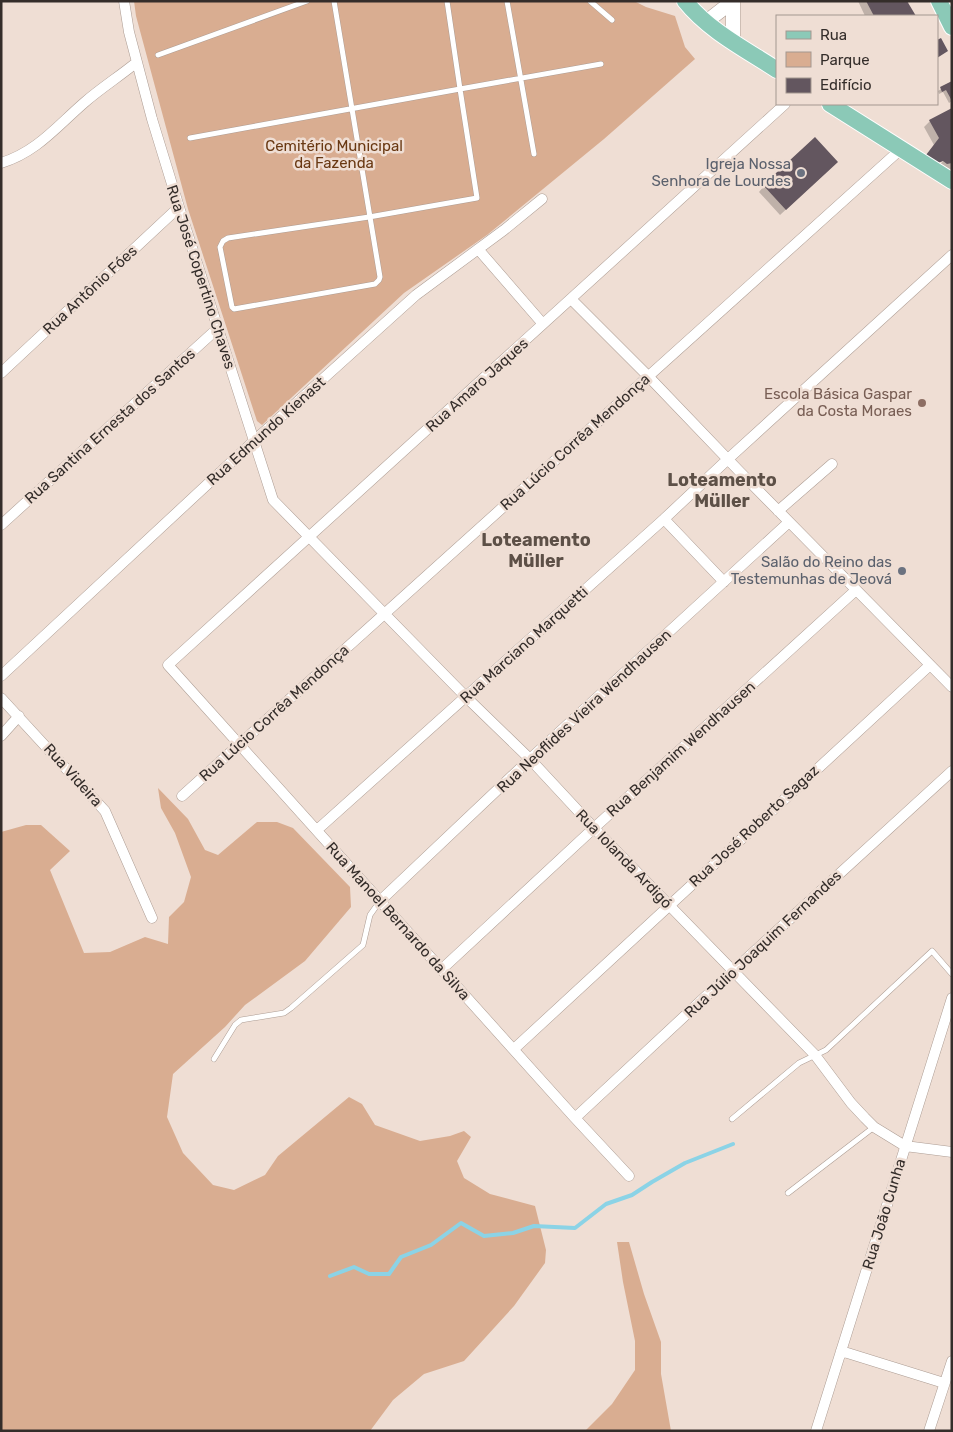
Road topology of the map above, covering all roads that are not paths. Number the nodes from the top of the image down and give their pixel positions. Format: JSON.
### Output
{"nodes":[{"id":1,"x":124,"y":1,"type":"edge"},
{"id":2,"x":307,"y":1,"type":"edge"},
{"id":3,"x":334,"y":1,"type":"edge"},
{"id":4,"x":447,"y":1,"type":"edge"},
{"id":5,"x":507,"y":1,"type":"edge"},
{"id":6,"x":590,"y":1,"type":"edge"},
{"id":7,"x":685,"y":1,"type":"edge"},
{"id":8,"x":733,"y":1,"type":"edge"},
{"id":9,"x":944,"y":3,"type":"edge"},
{"id":10,"x":612,"y":20,"type":"dead end"},
{"id":11,"x":706,"y":22,"type":"junction"},
{"id":12,"x":952,"y":27,"type":"edge"},
{"id":13,"x":733,"y":42,"type":"junction"},
{"id":14,"x":158,"y":56,"type":"dead end"},
{"id":15,"x":137,"y":62,"type":"junction"},
{"id":16,"x":601,"y":64,"type":"dead end"},
{"id":17,"x":776,"y":69,"type":"edge"},
{"id":18,"x":521,"y":78,"type":"junction"},
{"id":19,"x":460,"y":89,"type":"junction"},
{"id":20,"x":784,"y":105,"type":"edge"},
{"id":21,"x":832,"y":105,"type":"edge"},
{"id":22,"x":352,"y":108,"type":"junction"},
{"id":23,"x":190,"y":138,"type":"dead end"},
{"id":24,"x":901,"y":148,"type":"junction"},
{"id":25,"x":534,"y":154,"type":"dead end"},
{"id":26,"x":1,"y":163,"type":"edge"},
{"id":27,"x":952,"y":181,"type":"edge"},
{"id":28,"x":542,"y":199,"type":"dead end"},
{"id":29,"x":178,"y":207,"type":"junction"},
{"id":30,"x":369,"y":217,"type":"junction"},
{"id":31,"x":478,"y":249,"type":"junction"},
{"id":32,"x":952,"y":255,"type":"edge"},
{"id":33,"x":571,"y":299,"type":"junction"},
{"id":34,"x":543,"y":324,"type":"junction"},
{"id":35,"x":218,"y":328,"type":"junction"},
{"id":36,"x":1,"y":373,"type":"edge"},
{"id":37,"x":648,"y":376,"type":"junction"},
{"id":38,"x":254,"y":441,"type":"junction"},
{"id":39,"x":728,"y":459,"type":"junction"},
{"id":40,"x":832,"y":464,"type":"dead end"},
{"id":41,"x":778,"y":511,"type":"junction"},
{"id":42,"x":664,"y":519,"type":"junction"},
{"id":43,"x":789,"y":522,"type":"junction"},
{"id":44,"x":1,"y":525,"type":"edge"},
{"id":45,"x":309,"y":537,"type":"junction"},
{"id":46,"x":724,"y":582,"type":"junction"},
{"id":47,"x":856,"y":590,"type":"junction"},
{"id":48,"x":384,"y":614,"type":"junction"},
{"id":49,"x":168,"y":665,"type":"joint"},
{"id":50,"x":930,"y":665,"type":"junction"},
{"id":51,"x":1,"y":676,"type":"edge"},
{"id":52,"x":952,"y":687,"type":"edge"},
{"id":53,"x":466,"y":697,"type":"junction"},
{"id":54,"x":1,"y":698,"type":"edge"},
{"id":55,"x":19,"y":716,"type":"junction"},
{"id":56,"x":1,"y":736,"type":"edge"},
{"id":57,"x":239,"y":744,"type":"junction"},
{"id":58,"x":530,"y":759,"type":"junction"},
{"id":59,"x":952,"y":771,"type":"edge"},
{"id":60,"x":182,"y":796,"type":"dead end"},
{"id":61,"x":594,"y":828,"type":"junction"},
{"id":62,"x":316,"y":830,"type":"junction"},
{"id":63,"x":380,"y":901,"type":"junction"},
{"id":64,"x":669,"y":905,"type":"junction"},
{"id":65,"x":152,"y":918,"type":"dead end"},
{"id":66,"x":442,"y":969,"type":"junction"},
{"id":67,"x":733,"y":971,"type":"junction"},
{"id":68,"x":952,"y":974,"type":"edge"},
{"id":69,"x":952,"y":998,"type":"edge"},
{"id":70,"x":514,"y":1049,"type":"junction"},
{"id":71,"x":814,"y":1055,"type":"junction"},
{"id":72,"x":214,"y":1060,"type":"dead end"},
{"id":73,"x":576,"y":1118,"type":"junction"},
{"id":74,"x":732,"y":1119,"type":"dead end"},
{"id":75,"x":874,"y":1127,"type":"junction"},
{"id":76,"x":905,"y":1146,"type":"junction"},
{"id":77,"x":952,"y":1152,"type":"edge"},
{"id":78,"x":629,"y":1176,"type":"dead end"},
{"id":79,"x":788,"y":1193,"type":"dead end"},
{"id":80,"x":841,"y":1351,"type":"junction"},
{"id":81,"x":952,"y":1361,"type":"edge"},
{"id":82,"x":944,"y":1383,"type":"junction"},
{"id":83,"x":816,"y":1431,"type":"edge"},
{"id":84,"x":929,"y":1431,"type":"edge"}],
"edges":[{"from":1,"to":15,"type":"street","name":"Rua José Copertino Chaves"},
{"from":2,"to":14,"type":"lane"},
{"from":3,"to":22,"type":"lane"},
{"from":4,"to":19,"type":"lane"},
{"from":5,"to":18,"type":"lane"},
{"from":6,"to":10,"type":"lane"},
{"from":7,"to":11,"type":"main road"},
{"from":8,"to":11,"type":"main road"},
{"from":8,"to":13,"type":"main road"},
{"from":9,"to":12,"type":"main road"},
{"from":11,"to":13,"type":"main road"},
{"from":13,"to":17,"type":"main road"},
{"from":15,"to":26,"type":"street"},
{"from":15,"to":29,"type":"street","name":"Rua José Copertino Chaves"},
{"from":16,"to":18,"type":"lane"},
{"from":18,"to":19,"type":"lane"},
{"from":18,"to":25,"type":"lane"},
{"from":19,"to":22,"type":"lane"},
{"from":19,"to":30,"type":"lane"},
{"from":20,"to":33,"type":"street","name":"Rua Amaro Jaques"},
{"from":21,"to":24,"type":"main road"},
{"from":22,"to":23,"type":"lane"},
{"from":22,"to":30,"type":"lane"},
{"from":24,"to":27,"type":"main road"},
{"from":24,"to":37,"type":"street","name":"Rua Lúcio Corrêa Mendonça"},
{"from":28,"to":31,"type":"street","name":"Rua Edmundo Kienast"},
{"from":29,"to":35,"type":"street","name":"Rua José Copertino Chaves"},
{"from":29,"to":36,"type":"street","name":"Rua Antônio Fóes"},
{"from":30,"to":30,"type":"lane"},
{"from":31,"to":34,"type":"street"},
{"from":31,"to":38,"type":"street","name":"Rua Edmundo Kienast"},
{"from":32,"to":39,"type":"street","name":"Rua Marciano Marquetti"},
{"from":33,"to":34,"type":"street","name":"Rua Amaro Jaques"},
{"from":33,"to":37,"type":"street"},
{"from":34,"to":45,"type":"street","name":"Rua Amaro Jaques"},
{"from":35,"to":38,"type":"street","name":"Rua José Copertino Chaves"},
{"from":35,"to":44,"type":"street","name":"Rua Santina Ernesta dos Santos"},
{"from":37,"to":39,"type":"street"},
{"from":37,"to":48,"type":"street","name":"Rua Lúcio Corrêa Mendonça"},
{"from":38,"to":45,"type":"street","name":"Rua José Copertino Chaves"},
{"from":38,"to":51,"type":"street","name":"Rua Edmundo Kienast"},
{"from":39,"to":41,"type":"street"},
{"from":39,"to":42,"type":"street","name":"Rua Marciano Marquetti"},
{"from":40,"to":41,"type":"street"},
{"from":41,"to":43,"type":"street"},
{"from":42,"to":46,"type":"street"},
{"from":42,"to":53,"type":"street","name":"Rua Marciano Marquetti"},
{"from":43,"to":46,"type":"street","name":"Rua Neoflides Vieira Wendhausen"},
{"from":43,"to":47,"type":"street"},
{"from":45,"to":48,"type":"street","name":"Rua Iolanda Ardigó"},
{"from":45,"to":49,"type":"street","name":"Rua Amaro Jaques"},
{"from":46,"to":58,"type":"street","name":"Rua Neoflides Vieira Wendhausen"},
{"from":47,"to":50,"type":"street"},
{"from":47,"to":61,"type":"street","name":"Rua Benjamim Wendhausen"},
{"from":48,"to":53,"type":"street","name":"Rua Iolanda Ardigó"},
{"from":48,"to":57,"type":"street","name":"Rua Lúcio Corrêa Mendonça"},
{"from":49,"to":57,"type":"street","name":"Rua Manoel Bernardo da Silva"},
{"from":50,"to":52,"type":"street"},
{"from":50,"to":64,"type":"street","name":"Rua José Roberto Sagaz"},
{"from":53,"to":58,"type":"street","name":"Rua Iolanda Ardigó"},
{"from":53,"to":62,"type":"street","name":"Rua Marciano Marquetti"},
{"from":54,"to":55,"type":"street","name":"Rua Videira"},
{"from":55,"to":56,"type":"street"},
{"from":55,"to":65,"type":"street","name":"Rua Videira"},
{"from":57,"to":60,"type":"street","name":"Rua Lúcio Corrêa Mendonça"},
{"from":57,"to":62,"type":"street","name":"Rua Manoel Bernardo da Silva"},
{"from":58,"to":61,"type":"street","name":"Rua Iolanda Ardigó"},
{"from":58,"to":63,"type":"street","name":"Rua Neoflides Vieira Wendhausen"},
{"from":59,"to":67,"type":"street","name":"Rua Júlio Joaquim Fernandes"},
{"from":61,"to":64,"type":"street","name":"Rua Iolanda Ardigó"},
{"from":61,"to":66,"type":"street","name":"Rua Benjamim Wendhausen"},
{"from":62,"to":63,"type":"street","name":"Rua Manoel Bernardo da Silva"},
{"from":63,"to":66,"type":"street","name":"Rua Manoel Bernardo da Silva"},
{"from":63,"to":72,"type":"lane"},
{"from":64,"to":67,"type":"street","name":"Rua Iolanda Ardigó"},
{"from":64,"to":70,"type":"street","name":"Rua José Roberto Sagaz"},
{"from":66,"to":70,"type":"street","name":"Rua Manoel Bernardo da Silva"},
{"from":67,"to":71,"type":"street","name":"Rua Iolanda Ardigó"},
{"from":67,"to":73,"type":"street","name":"Rua Júlio Joaquim Fernandes"},
{"from":68,"to":71,"type":"lane"},
{"from":69,"to":76,"type":"street","name":"Rua João Cunha"},
{"from":70,"to":73,"type":"street","name":"Rua Manoel Bernardo da Silva"},
{"from":71,"to":74,"type":"lane"},
{"from":71,"to":75,"type":"street","name":"Rua Iolanda Ardigó"},
{"from":73,"to":78,"type":"street","name":"Rua Manoel Bernardo da Silva"},
{"from":75,"to":76,"type":"street","name":"Rua Iolanda Ardigó"},
{"from":75,"to":79,"type":"lane"},
{"from":76,"to":77,"type":"street","name":"Rua Iolanda Ardigó"},
{"from":76,"to":80,"type":"street","name":"Rua João Cunha"},
{"from":80,"to":82,"type":"street"},
{"from":80,"to":83,"type":"street","name":"Rua João Cunha"},
{"from":81,"to":82,"type":"street"},
{"from":82,"to":84,"type":"street"}]}
